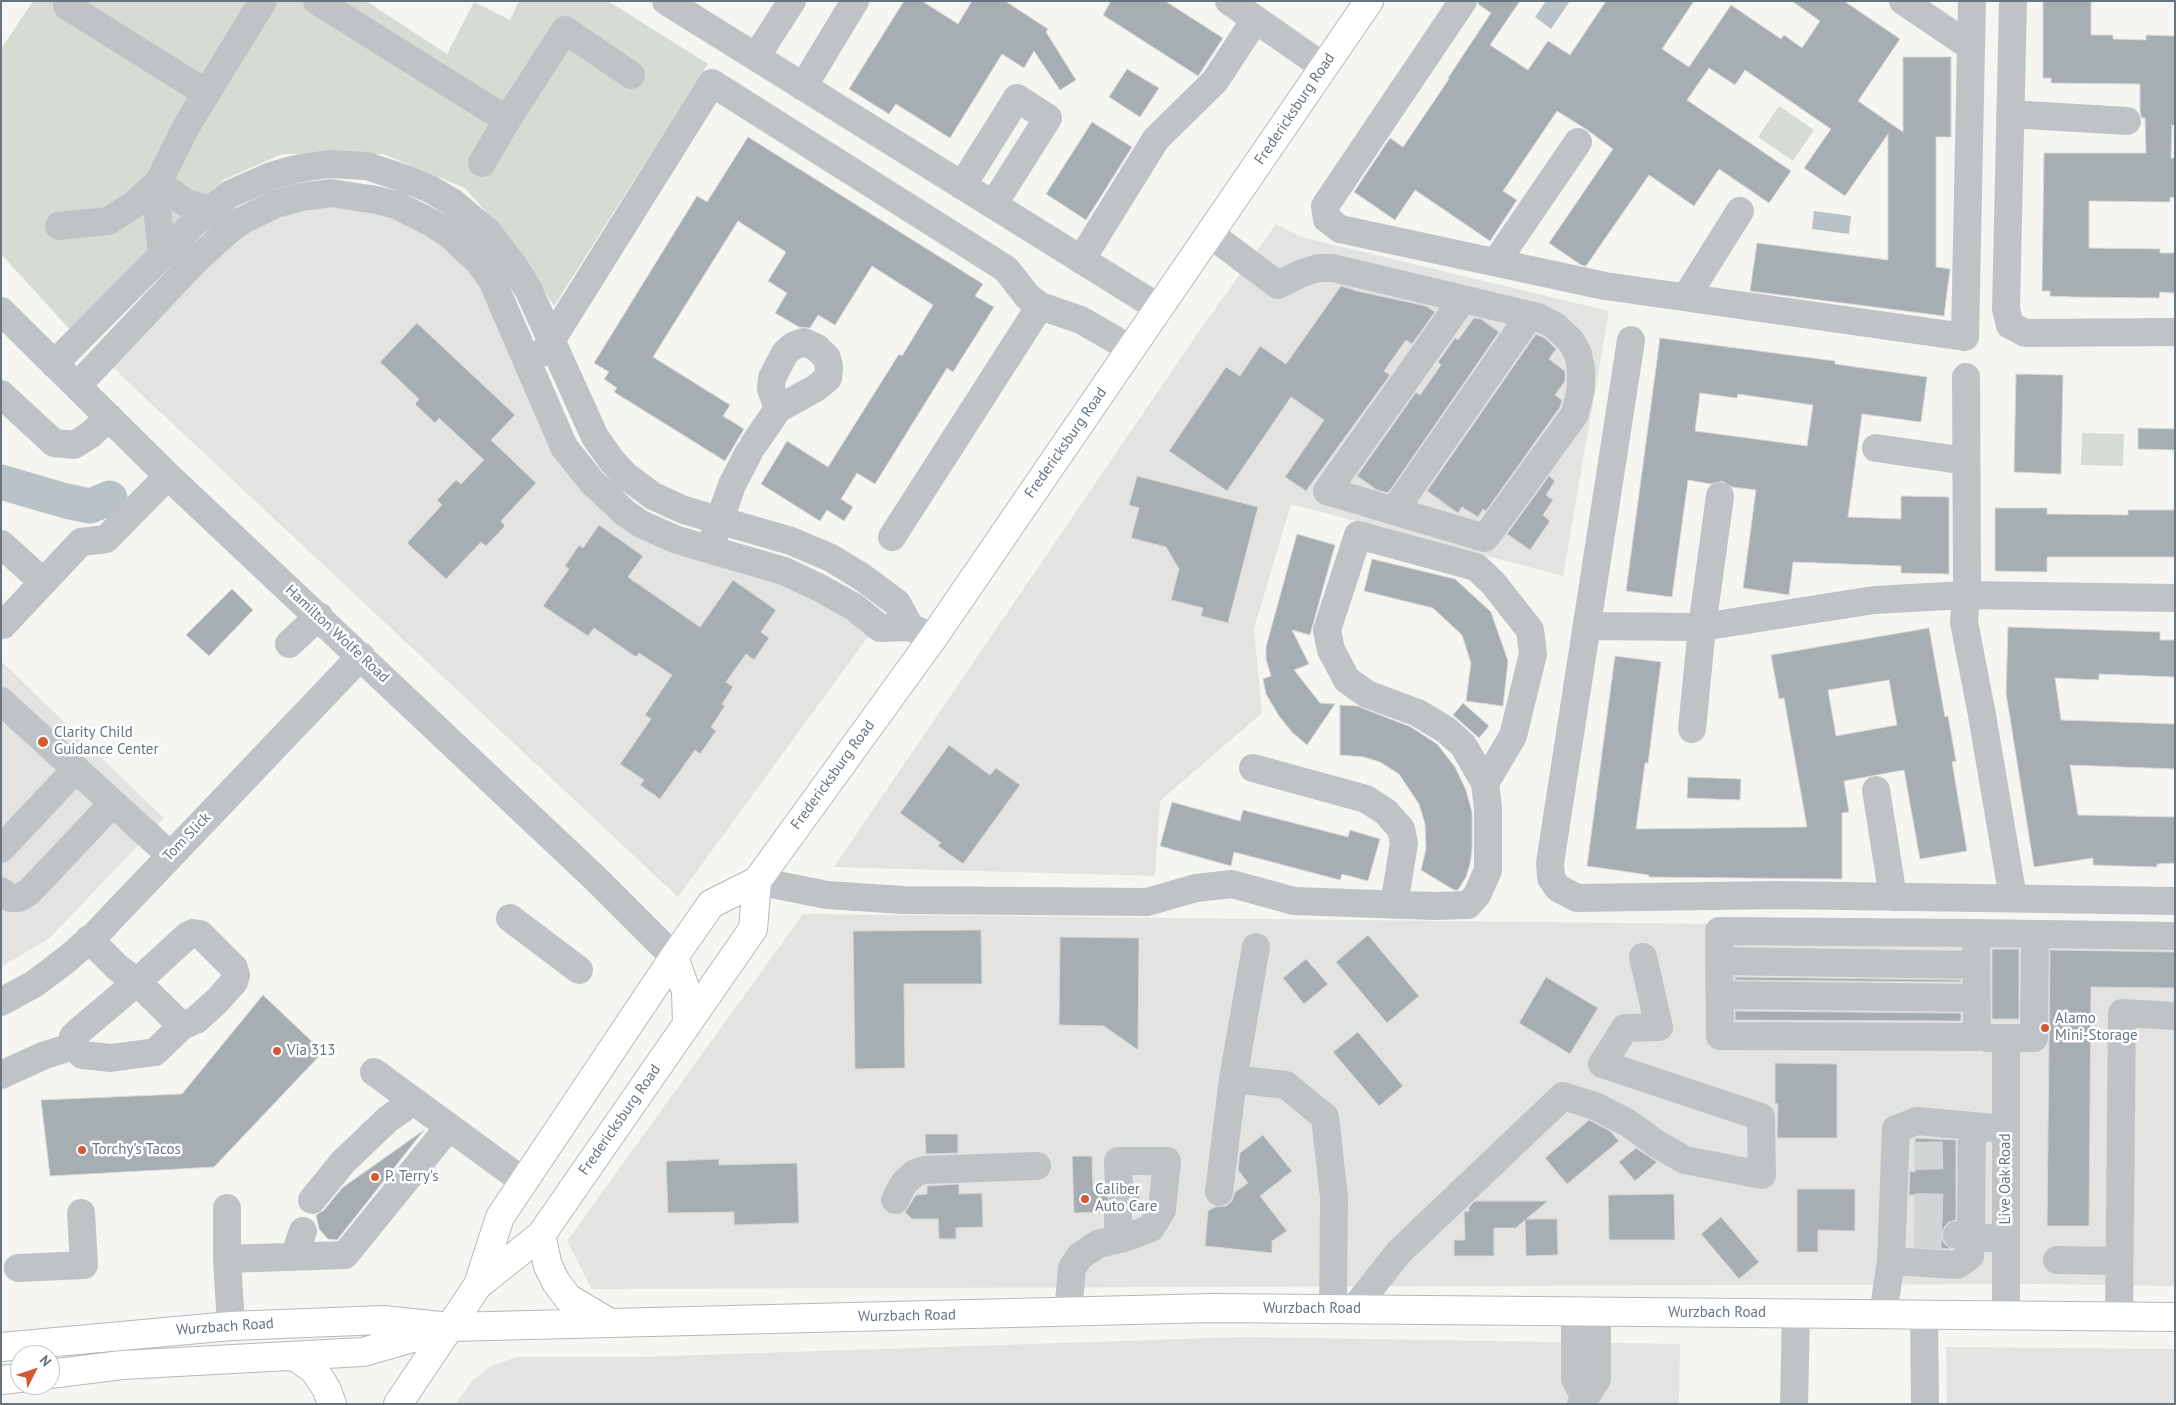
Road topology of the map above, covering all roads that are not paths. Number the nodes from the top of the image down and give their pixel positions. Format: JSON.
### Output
{"nodes":[{"id":1,"x":263,"y":1,"type":"edge"},
{"id":2,"x":317,"y":1,"type":"edge"},
{"id":3,"x":666,"y":1,"type":"edge"},
{"id":4,"x":792,"y":1,"type":"edge"},
{"id":5,"x":855,"y":1,"type":"edge"},
{"id":6,"x":1369,"y":1,"type":"edge"},
{"id":7,"x":1903,"y":1,"type":"edge"},
{"id":8,"x":1972,"y":1,"type":"edge"},
{"id":9,"x":2013,"y":1,"type":"edge"},
{"id":10,"x":1230,"y":2,"type":"edge"},
{"id":11,"x":67,"y":6,"type":"dead end"},
{"id":12,"x":1453,"y":16,"type":"edge"},
{"id":13,"x":1255,"y":20,"type":"junction"},
{"id":14,"x":1971,"y":47,"type":"junction"},
{"id":15,"x":756,"y":57,"type":"junction"},
{"id":16,"x":1324,"y":67,"type":"junction"},
{"id":17,"x":631,"y":75,"type":"dead end"},
{"id":18,"x":803,"y":87,"type":"junction"},
{"id":19,"x":206,"y":93,"type":"junction"},
{"id":20,"x":2010,"y":114,"type":"junction"},
{"id":21,"x":507,"y":120,"type":"junction"},
{"id":22,"x":2127,"y":120,"type":"dead end"},
{"id":23,"x":1578,"y":142,"type":"dead end"},
{"id":24,"x":482,"y":163,"type":"dead end"},
{"id":25,"x":158,"y":182,"type":"junction"},
{"id":26,"x":415,"y":183,"type":"junction"},
{"id":27,"x":962,"y":186,"type":"junction"},
{"id":28,"x":993,"y":205,"type":"junction"},
{"id":29,"x":210,"y":210,"type":"junction"},
{"id":30,"x":405,"y":210,"type":"junction"},
{"id":31,"x":1740,"y":211,"type":"dead end"},
{"id":32,"x":59,"y":226,"type":"dead end"},
{"id":33,"x":1210,"y":234,"type":"junction"},
{"id":34,"x":162,"y":254,"type":"junction"},
{"id":35,"x":1076,"y":256,"type":"junction"},
{"id":36,"x":1496,"y":262,"type":"junction"},
{"id":37,"x":1686,"y":297,"type":"junction"},
{"id":38,"x":1463,"y":299,"type":"junction"},
{"id":39,"x":1040,"y":306,"type":"junction"},
{"id":40,"x":1159,"y":308,"type":"junction"},
{"id":41,"x":1,"y":311,"type":"edge"},
{"id":42,"x":1530,"y":315,"type":"junction"},
{"id":43,"x":2175,"y":332,"type":"edge"},
{"id":44,"x":551,"y":340,"type":"junction"},
{"id":45,"x":1631,"y":340,"type":"dead end"},
{"id":46,"x":1131,"y":349,"type":"junction"},
{"id":47,"x":54,"y":364,"type":"junction"},
{"id":48,"x":531,"y":372,"type":"junction"},
{"id":49,"x":1966,"y":377,"type":"dead end"},
{"id":50,"x":76,"y":386,"type":"junction"},
{"id":51,"x":1,"y":394,"type":"edge"},
{"id":52,"x":778,"y":409,"type":"dead end"},
{"id":53,"x":109,"y":417,"type":"junction"},
{"id":54,"x":1876,"y":448,"type":"dead end"},
{"id":55,"x":1966,"y":462,"type":"junction"},
{"id":56,"x":168,"y":476,"type":"junction"},
{"id":57,"x":1720,"y":496,"type":"dead end"},
{"id":58,"x":1394,"y":511,"type":"junction"},
{"id":59,"x":720,"y":520,"type":"junction"},
{"id":60,"x":892,"y":537,"type":"dead end"},
{"id":61,"x":1,"y":544,"type":"edge"},
{"id":62,"x":709,"y":550,"type":"junction"},
{"id":63,"x":862,"y":577,"type":"junction"},
{"id":64,"x":43,"y":582,"type":"junction"},
{"id":65,"x":1964,"y":595,"type":"junction"},
{"id":66,"x":2175,"y":598,"type":"edge"},
{"id":67,"x":844,"y":602,"type":"junction"},
{"id":68,"x":319,"y":616,"type":"junction"},
{"id":69,"x":1,"y":623,"type":"edge"},
{"id":70,"x":1587,"y":626,"type":"junction"},
{"id":71,"x":1702,"y":627,"type":"junction"},
{"id":72,"x":922,"y":632,"type":"junction"},
{"id":73,"x":289,"y":644,"type":"dead end"},
{"id":74,"x":361,"y":656,"type":"junction"},
{"id":75,"x":1,"y":701,"type":"edge"},
{"id":76,"x":1692,"y":729,"type":"dead end"},
{"id":77,"x":1253,"y":768,"type":"dead end"},
{"id":78,"x":76,"y":769,"type":"junction"},
{"id":79,"x":1485,"y":783,"type":"junction"},
{"id":80,"x":1876,"y":790,"type":"dead end"},
{"id":81,"x":113,"y":803,"type":"junction"},
{"id":82,"x":1,"y":849,"type":"edge"},
{"id":83,"x":170,"y":855,"type":"junction"},
{"id":84,"x":757,"y":881,"type":"junction"},
{"id":85,"x":1,"y":892,"type":"edge"},
{"id":86,"x":1893,"y":897,"type":"junction"},
{"id":87,"x":2013,"y":898,"type":"junction"},
{"id":88,"x":2175,"y":901,"type":"edge"},
{"id":89,"x":1394,"y":905,"type":"junction"},
{"id":90,"x":510,"y":918,"type":"dead end"},
{"id":91,"x":1976,"y":933,"type":"junction"},
{"id":92,"x":2035,"y":934,"type":"junction"},
{"id":93,"x":2175,"y":936,"type":"edge"},
{"id":94,"x":89,"y":939,"type":"junction"},
{"id":95,"x":1256,"y":947,"type":"dead end"},
{"id":96,"x":674,"y":957,"type":"junction"},
{"id":97,"x":1643,"y":958,"type":"dead end"},
{"id":98,"x":1720,"y":961,"type":"junction"},
{"id":99,"x":1976,"y":965,"type":"junction"},
{"id":100,"x":579,"y":970,"type":"dead end"},
{"id":101,"x":137,"y":982,"type":"junction"},
{"id":102,"x":1720,"y":995,"type":"junction"},
{"id":103,"x":1976,"y":998,"type":"junction"},
{"id":104,"x":1,"y":1002,"type":"edge"},
{"id":105,"x":2175,"y":1016,"type":"edge"},
{"id":106,"x":687,"y":1024,"type":"junction"},
{"id":107,"x":182,"y":1026,"type":"junction"},
{"id":108,"x":1977,"y":1037,"type":"junction"},
{"id":109,"x":2006,"y":1041,"type":"junction"},
{"id":110,"x":74,"y":1046,"type":"junction"},
{"id":111,"x":374,"y":1072,"type":"dead end"},
{"id":112,"x":1,"y":1075,"type":"edge"},
{"id":113,"x":1233,"y":1079,"type":"junction"},
{"id":114,"x":414,"y":1101,"type":"junction"},
{"id":115,"x":1972,"y":1126,"type":"junction"},
{"id":116,"x":449,"y":1127,"type":"junction"},
{"id":117,"x":2006,"y":1128,"type":"junction"},
{"id":118,"x":1037,"y":1166,"type":"dead end"},
{"id":119,"x":523,"y":1181,"type":"junction"},
{"id":120,"x":1219,"y":1192,"type":"dead end"},
{"id":121,"x":312,"y":1200,"type":"dead end"},
{"id":122,"x":895,"y":1200,"type":"dead end"},
{"id":123,"x":227,"y":1208,"type":"dead end"},
{"id":124,"x":81,"y":1213,"type":"dead end"},
{"id":125,"x":303,"y":1230,"type":"dead end"},
{"id":126,"x":541,"y":1235,"type":"junction"},
{"id":127,"x":1964,"y":1235,"type":"junction"},
{"id":128,"x":2006,"y":1238,"type":"junction"},
{"id":129,"x":1118,"y":1239,"type":"junction"},
{"id":130,"x":294,"y":1257,"type":"junction"},
{"id":131,"x":227,"y":1260,"type":"junction"},
{"id":132,"x":2057,"y":1260,"type":"dead end"},
{"id":133,"x":1891,"y":1261,"type":"junction"},
{"id":134,"x":2120,"y":1261,"type":"junction"},
{"id":135,"x":18,"y":1268,"type":"dead end"},
{"id":136,"x":478,"y":1285,"type":"junction"},
{"id":137,"x":1344,"y":1309,"type":"junction"},
{"id":138,"x":1068,"y":1312,"type":"junction"},
{"id":139,"x":1586,"y":1312,"type":"junction"},
{"id":140,"x":1796,"y":1313,"type":"junction"},
{"id":141,"x":1883,"y":1314,"type":"junction"},
{"id":142,"x":1924,"y":1314,"type":"junction"},
{"id":143,"x":2006,"y":1315,"type":"junction"},
{"id":144,"x":2119,"y":1316,"type":"junction"},
{"id":145,"x":2175,"y":1317,"type":"edge"},
{"id":146,"x":610,"y":1323,"type":"junction"},
{"id":147,"x":231,"y":1326,"type":"junction"},
{"id":148,"x":450,"y":1327,"type":"junction"},
{"id":149,"x":1,"y":1348,"type":"edge"},
{"id":150,"x":294,"y":1356,"type":"junction"},
{"id":151,"x":60,"y":1373,"type":"edge"},
{"id":152,"x":1583,"y":1401,"type":"edge"},
{"id":153,"x":332,"y":1404,"type":"edge"},
{"id":154,"x":398,"y":1404,"type":"edge"},
{"id":155,"x":1794,"y":1404,"type":"edge"},
{"id":156,"x":1924,"y":1404,"type":"edge"}],
"edges":[{"from":1,"to":19,"type":"street"},
{"from":2,"to":21,"type":"street"},
{"from":3,"to":15,"type":"street"},
{"from":4,"to":15,"type":"street"},
{"from":5,"to":18,"type":"street"},
{"from":6,"to":16,"type":"main road","name":"Fredericksburg Road"},
{"from":7,"to":14,"type":"street"},
{"from":8,"to":14,"type":"street"},
{"from":9,"to":20,"type":"street"},
{"from":10,"to":13,"type":"street"},
{"from":11,"to":19,"type":"street"},
{"from":12,"to":36,"type":"street"},
{"from":13,"to":16,"type":"street"},
{"from":13,"to":35,"type":"street"},
{"from":14,"to":37,"type":"street"},
{"from":15,"to":18,"type":"street"},
{"from":16,"to":33,"type":"main road","name":"Fredericksburg Road"},
{"from":17,"to":21,"type":"street"},
{"from":18,"to":27,"type":"street"},
{"from":19,"to":25,"type":"street"},
{"from":20,"to":22,"type":"street"},
{"from":20,"to":43,"type":"street"},
{"from":21,"to":24,"type":"street"},
{"from":23,"to":36,"type":"street"},
{"from":25,"to":29,"type":"street"},
{"from":25,"to":32,"type":"street"},
{"from":25,"to":34,"type":"street"},
{"from":26,"to":29,"type":"street"},
{"from":26,"to":30,"type":"street"},
{"from":26,"to":44,"type":"street"},
{"from":27,"to":28,"type":"street"},
{"from":27,"to":28,"type":"street"},
{"from":28,"to":35,"type":"street"},
{"from":29,"to":34,"type":"street"},
{"from":30,"to":48,"type":"street"},
{"from":30,"to":50,"type":"street"},
{"from":31,"to":37,"type":"street"},
{"from":33,"to":38,"type":"street"},
{"from":33,"to":40,"type":"main road","name":"Fredericksburg Road"},
{"from":34,"to":47,"type":"street"},
{"from":35,"to":40,"type":"street"},
{"from":36,"to":37,"type":"street"},
{"from":38,"to":42,"type":"street"},
{"from":38,"to":58,"type":"street"},
{"from":39,"to":44,"type":"street"},
{"from":39,"to":46,"type":"street"},
{"from":39,"to":60,"type":"street"},
{"from":40,"to":46,"type":"main road","name":"Fredericksburg Road"},
{"from":41,"to":47,"type":"street","name":"Hamilton Wolfe Road"},
{"from":42,"to":58,"type":"street"},
{"from":42,"to":58,"type":"street"},
{"from":44,"to":48,"type":"street"},
{"from":44,"to":59,"type":"street"},
{"from":45,"to":70,"type":"street"},
{"from":46,"to":72,"type":"main road","name":"Fredericksburg Road"},
{"from":47,"to":50,"type":"street","name":"Hamilton Wolfe Road"},
{"from":48,"to":62,"type":"street"},
{"from":49,"to":55,"type":"street"},
{"from":50,"to":53,"type":"street","name":"Hamilton Wolfe Road"},
{"from":51,"to":53,"type":"street"},
{"from":52,"to":59,"type":"street"},
{"from":53,"to":56,"type":"street","name":"Hamilton Wolfe Road"},
{"from":54,"to":55,"type":"street"},
{"from":55,"to":65,"type":"street"},
{"from":56,"to":64,"type":"street"},
{"from":56,"to":68,"type":"street","name":"Hamilton Wolfe Road"},
{"from":57,"to":71,"type":"street"},
{"from":59,"to":62,"type":"street"},
{"from":59,"to":63,"type":"street"},
{"from":61,"to":64,"type":"street"},
{"from":62,"to":67,"type":"street"},
{"from":63,"to":67,"type":"street"},
{"from":63,"to":72,"type":"street"},
{"from":64,"to":69,"type":"street"},
{"from":65,"to":66,"type":"street"},
{"from":65,"to":71,"type":"street"},
{"from":65,"to":87,"type":"street"},
{"from":67,"to":72,"type":"street"},
{"from":68,"to":73,"type":"street"},
{"from":68,"to":74,"type":"street","name":"Hamilton Wolfe Road"},
{"from":70,"to":71,"type":"street"},
{"from":70,"to":86,"type":"street"},
{"from":71,"to":76,"type":"street"},
{"from":72,"to":84,"type":"main road","name":"Fredericksburg Road"},
{"from":74,"to":83,"type":"street","name":"Tom Slick"},
{"from":74,"to":96,"type":"street","name":"Hamilton Wolfe Road"},
{"from":75,"to":78,"type":"street"},
{"from":77,"to":89,"type":"street"},
{"from":78,"to":81,"type":"street"},
{"from":78,"to":82,"type":"street"},
{"from":79,"to":79,"type":"street"},
{"from":79,"to":89,"type":"street"},
{"from":80,"to":86,"type":"street"},
{"from":81,"to":83,"type":"street"},
{"from":81,"to":85,"type":"street"},
{"from":83,"to":94,"type":"street","name":"Tom Slick"},
{"from":84,"to":89,"type":"street"},
{"from":84,"to":96,"type":"main road","name":"Fredericksburg Road"},
{"from":84,"to":106,"type":"main road","name":"Fredericksburg Road"},
{"from":86,"to":87,"type":"street"},
{"from":87,"to":88,"type":"street"},
{"from":90,"to":100,"type":"street"},
{"from":91,"to":92,"type":"street"},
{"from":91,"to":98,"type":"street"},
{"from":91,"to":99,"type":"street"},
{"from":92,"to":93,"type":"street"},
{"from":92,"to":109,"type":"street"},
{"from":94,"to":101,"type":"street"},
{"from":94,"to":104,"type":"street","name":"Tom Slick"},
{"from":95,"to":113,"type":"street"},
{"from":96,"to":106,"type":"main road"},
{"from":96,"to":119,"type":"main road","name":"Fredericksburg Road"},
{"from":97,"to":137,"type":"street"},
{"from":98,"to":99,"type":"street"},
{"from":98,"to":102,"type":"street"},
{"from":99,"to":103,"type":"street"},
{"from":101,"to":107,"type":"street"},
{"from":101,"to":107,"type":"street"},
{"from":101,"to":110,"type":"street"},
{"from":102,"to":103,"type":"street"},
{"from":102,"to":108,"type":"street"},
{"from":103,"to":108,"type":"street"},
{"from":105,"to":134,"type":"street"},
{"from":106,"to":126,"type":"main road","name":"Fredericksburg Road"},
{"from":107,"to":110,"type":"street"},
{"from":108,"to":109,"type":"street"},
{"from":109,"to":117,"type":"street","name":"Live Oak Road"},
{"from":110,"to":112,"type":"street"},
{"from":111,"to":114,"type":"street"},
{"from":113,"to":120,"type":"street"},
{"from":113,"to":137,"type":"street"},
{"from":114,"to":116,"type":"street"},
{"from":114,"to":121,"type":"street"},
{"from":115,"to":117,"type":"street"},
{"from":115,"to":127,"type":"street"},
{"from":115,"to":133,"type":"street"},
{"from":116,"to":119,"type":"street"},
{"from":116,"to":130,"type":"street"},
{"from":117,"to":128,"type":"street","name":"Live Oak Road"},
{"from":118,"to":122,"type":"street"},
{"from":119,"to":136,"type":"main road","name":"Fredericksburg Road"},
{"from":123,"to":131,"type":"street"},
{"from":124,"to":135,"type":"street"},
{"from":125,"to":130,"type":"street"},
{"from":126,"to":136,"type":"main road","name":"Fredericksburg Road"},
{"from":126,"to":146,"type":"main road"},
{"from":127,"to":128,"type":"street"},
{"from":127,"to":133,"type":"street"},
{"from":128,"to":143,"type":"street","name":"Live Oak Road"},
{"from":129,"to":129,"type":"street"},
{"from":129,"to":138,"type":"street"},
{"from":130,"to":131,"type":"street"},
{"from":131,"to":147,"type":"street"},
{"from":132,"to":134,"type":"street"},
{"from":133,"to":141,"type":"street"},
{"from":134,"to":144,"type":"street"},
{"from":136,"to":148,"type":"main road","name":"Fredericksburg Road"},
{"from":137,"to":138,"type":"main road","name":"Wurzbach Road"},
{"from":137,"to":139,"type":"main road","name":"Wurzbach Road"},
{"from":138,"to":146,"type":"main road","name":"Wurzbach Road"},
{"from":139,"to":140,"type":"main road","name":"Wurzbach Road"},
{"from":139,"to":152,"type":"street"},
{"from":140,"to":141,"type":"main road","name":"Wurzbach Road"},
{"from":140,"to":155,"type":"street"},
{"from":141,"to":142,"type":"main road","name":"Wurzbach Road"},
{"from":142,"to":143,"type":"main road","name":"Wurzbach Road"},
{"from":142,"to":156,"type":"street"},
{"from":143,"to":144,"type":"main road","name":"Wurzbach Road"},
{"from":144,"to":145,"type":"main road","name":"Wurzbach Road"},
{"from":146,"to":148,"type":"main road","name":"Wurzbach Road"},
{"from":147,"to":148,"type":"main road","name":"Wurzbach Road"},
{"from":147,"to":149,"type":"main road","name":"Wurzbach Road"},
{"from":148,"to":150,"type":"main road","name":"Wurzbach Road"},
{"from":148,"to":154,"type":"main road","name":"Fredericksburg Road"},
{"from":150,"to":151,"type":"main road","name":"Wurzbach Road"},
{"from":150,"to":153,"type":"main road"}]}
